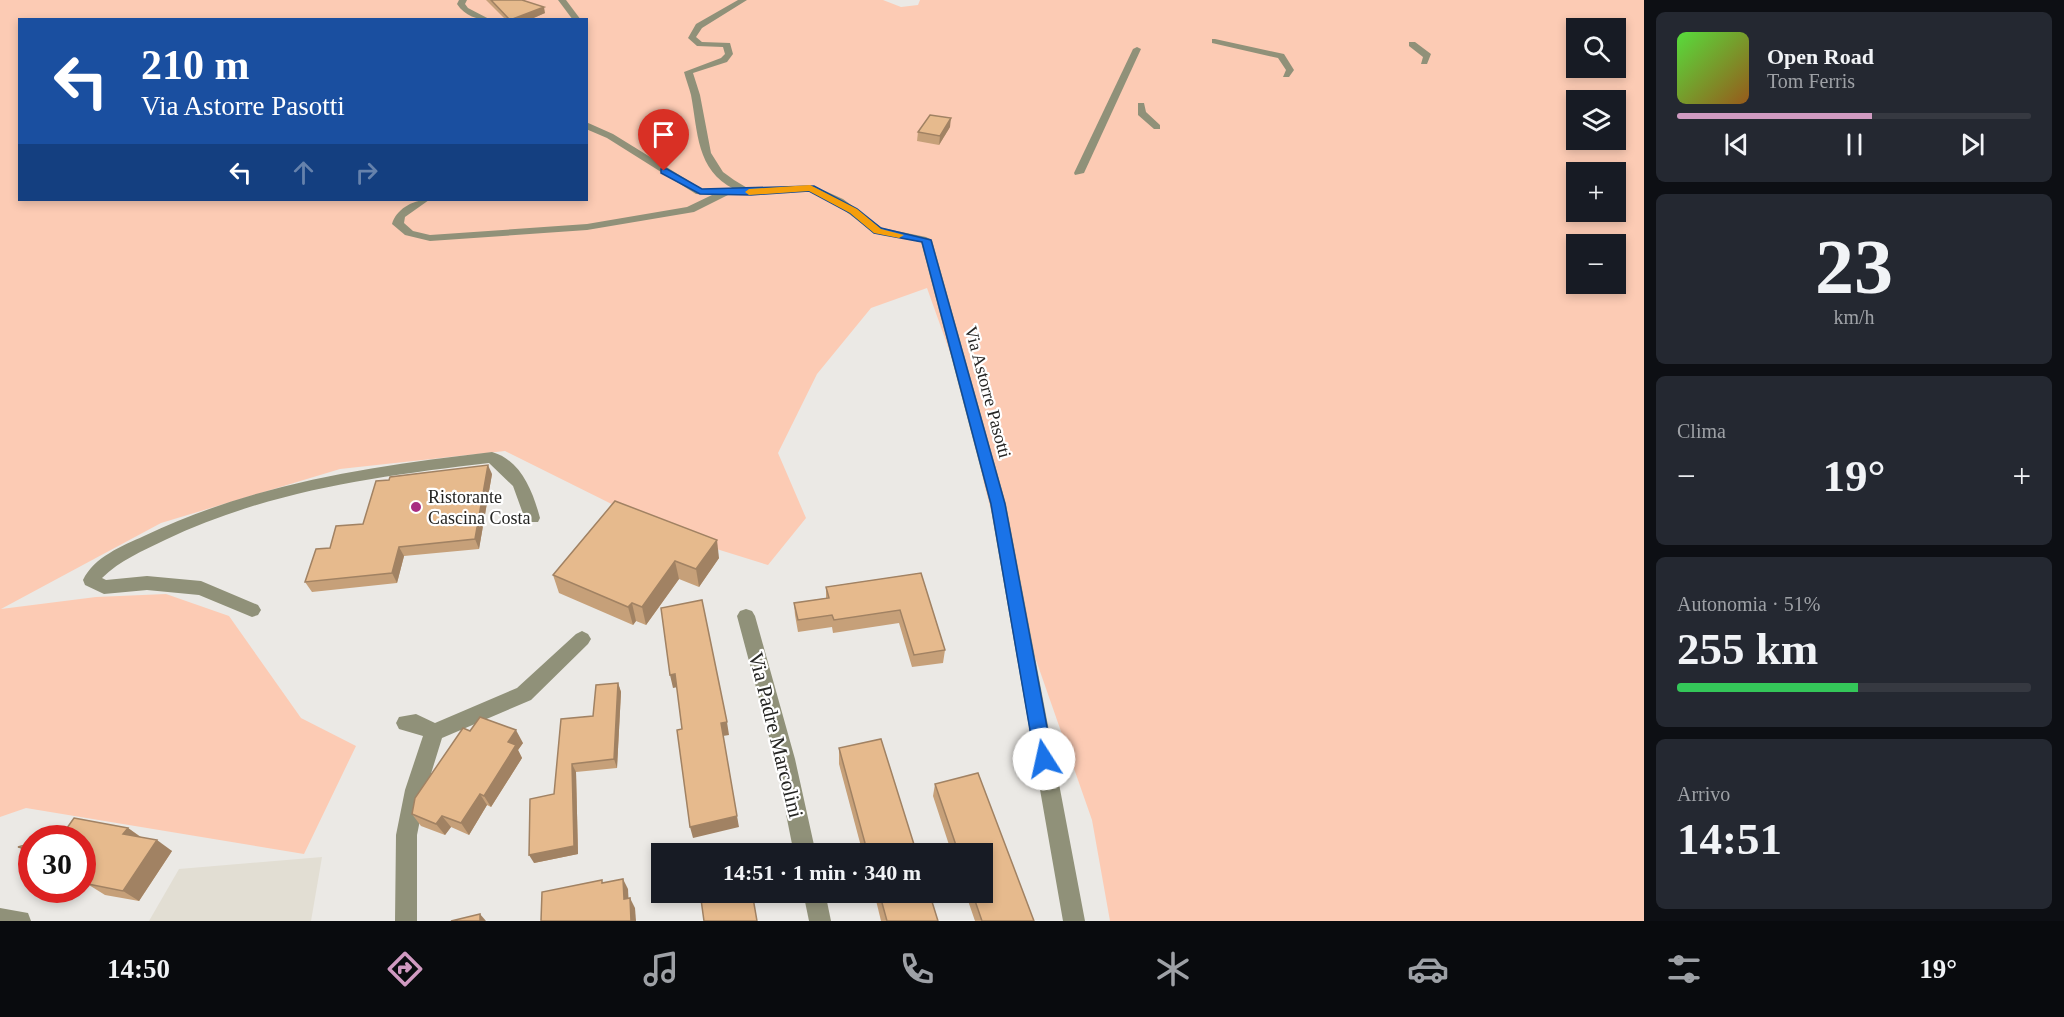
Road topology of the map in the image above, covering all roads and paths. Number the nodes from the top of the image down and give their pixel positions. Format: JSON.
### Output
{"nodes":[{"id":1,"x":463,"y":0,"type":"edge"},
{"id":2,"x":562,"y":0,"type":"edge"},
{"id":3,"x":743,"y":0,"type":"edge"},
{"id":4,"x":483,"y":18,"type":"edge"},
{"id":5,"x":576,"y":18,"type":"edge"},
{"id":6,"x":1215,"y":41,"type":"dead end"},
{"id":7,"x":1412,"y":44,"type":"dead end"},
{"id":8,"x":1137,"y":50,"type":"dead end"},
{"id":9,"x":1424,"y":62,"type":"dead end"},
{"id":10,"x":1286,"y":75,"type":"dead end"},
{"id":11,"x":1141,"y":105,"type":"dead end"},
{"id":12,"x":588,"y":126,"type":"edge"},
{"id":13,"x":1157,"y":127,"type":"dead end"},
{"id":14,"x":1079,"y":172,"type":"dead end"},
{"id":15,"x":725,"y":192,"type":"junction"},
{"id":16,"x":751,"y":192,"type":"junction"},
{"id":17,"x":422,"y":201,"type":"edge"},
{"id":18,"x":532,"y":518,"type":"dead end"},
{"id":19,"x":252,"y":610,"type":"dead end"},
{"id":20,"x":746,"y":616,"type":"dead end"},
{"id":21,"x":582,"y":639,"type":"dead end"},
{"id":22,"x":406,"y":723,"type":"dead end"},
{"id":23,"x":434,"y":732,"type":"junction"},
{"id":24,"x":803,"y":843,"type":"edge"},
{"id":25,"x":816,"y":903,"type":"edge"},
{"id":26,"x":0,"y":919,"type":"edge"},
{"id":27,"x":20,"y":921,"type":"edge"},
{"id":28,"x":406,"y":921,"type":"edge"},
{"id":29,"x":820,"y":921,"type":"edge"},
{"id":30,"x":1074,"y":921,"type":"edge"}],
"edges":[{"from":1,"to":4,"type":"street"},
{"from":2,"to":5,"type":"street"},
{"from":3,"to":16,"type":"street"},
{"from":6,"to":10,"type":"street"},
{"from":7,"to":9,"type":"street"},
{"from":8,"to":14,"type":"street"},
{"from":11,"to":13,"type":"street"},
{"from":12,"to":15,"type":"street","name":"Via Astorre Pasotti"},
{"from":15,"to":16,"type":"street","name":"Via Astorre Pasotti"},
{"from":15,"to":17,"type":"street"},
{"from":16,"to":30,"type":"street","name":"Via Astorre Pasotti"},
{"from":18,"to":19,"type":"street"},
{"from":20,"to":24,"type":"street","name":"Via Padre Marcolini"},
{"from":21,"to":23,"type":"street"},
{"from":22,"to":23,"type":"street"},
{"from":23,"to":28,"type":"street"},
{"from":25,"to":29,"type":"street"},
{"from":26,"to":27,"type":"street"}]}
